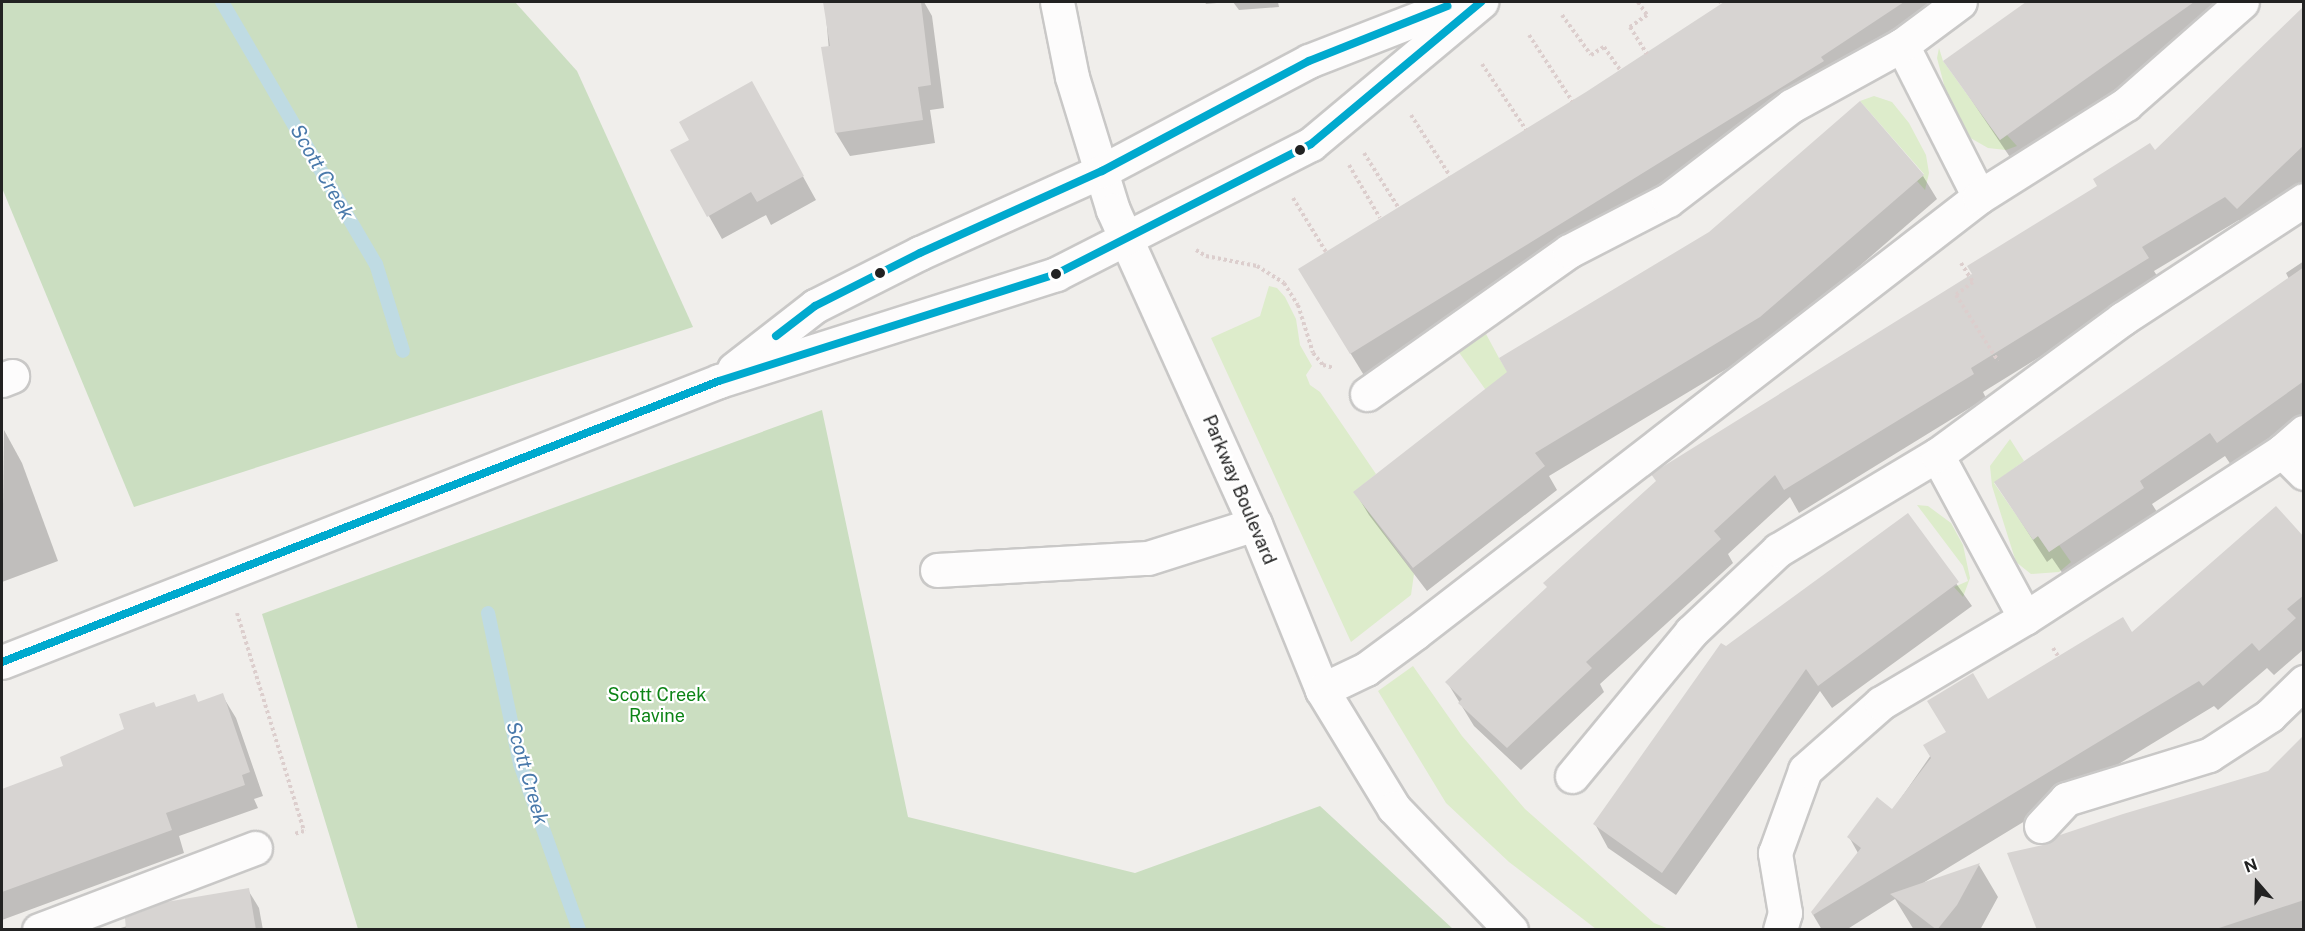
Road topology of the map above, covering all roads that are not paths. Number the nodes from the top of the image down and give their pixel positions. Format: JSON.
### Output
{"nodes":[{"id":1,"x":1057,"y":2,"type":"edge"},
{"id":2,"x":1460,"y":2,"type":"edge"},
{"id":3,"x":1481,"y":2,"type":"edge"},
{"id":4,"x":1960,"y":2,"type":"edge"},
{"id":5,"x":2242,"y":2,"type":"edge"},
{"id":6,"x":1902,"y":45,"type":"junction"},
{"id":7,"x":1102,"y":171,"type":"junction"},
{"id":8,"x":1979,"y":197,"type":"junction"},
{"id":9,"x":2304,"y":200,"type":"edge"},
{"id":10,"x":1128,"y":241,"type":"junction"},
{"id":11,"x":719,"y":381,"type":"junction"},
{"id":12,"x":1379,"y":386,"type":"road end"},
{"id":13,"x":2296,"y":452,"type":"edge"},
{"id":14,"x":1937,"y":455,"type":"junction"},
{"id":15,"x":1255,"y":524,"type":"junction"},
{"id":16,"x":937,"y":570,"type":"dead end"},
{"id":17,"x":2025,"y":618,"type":"junction"},
{"id":18,"x":2,"y":662,"type":"edge"},
{"id":19,"x":2304,"y":682,"type":"edge"},
{"id":20,"x":1322,"y":690,"type":"junction"},
{"id":21,"x":1572,"y":776,"type":"dead end"},
{"id":22,"x":2041,"y":826,"type":"dead end"},
{"id":23,"x":255,"y":849,"type":"road end"},
{"id":24,"x":39,"y":930,"type":"edge"},
{"id":25,"x":1511,"y":930,"type":"edge"},
{"id":26,"x":1780,"y":930,"type":"edge"}],
"edges":[{"from":1,"to":7,"type":"street","name":"Parkway Boulevard"},
{"from":2,"to":7,"type":"street"},
{"from":3,"to":10,"type":"street"},
{"from":4,"to":6,"type":"street"},
{"from":5,"to":8,"type":"street"},
{"from":6,"to":8,"type":"street"},
{"from":6,"to":12,"type":"street"},
{"from":7,"to":10,"type":"street","name":"Parkway Boulevard"},
{"from":7,"to":11,"type":"street"},
{"from":8,"to":20,"type":"street"},
{"from":9,"to":14,"type":"street"},
{"from":10,"to":11,"type":"street"},
{"from":10,"to":15,"type":"street","name":"Parkway Boulevard"},
{"from":11,"to":18,"type":"street"},
{"from":13,"to":17,"type":"street"},
{"from":14,"to":17,"type":"street"},
{"from":14,"to":21,"type":"street"},
{"from":15,"to":16,"type":"street"},
{"from":15,"to":20,"type":"street","name":"Parkway Boulevard"},
{"from":17,"to":26,"type":"street"},
{"from":19,"to":22,"type":"street"},
{"from":20,"to":25,"type":"street","name":"Parkway Boulevard"},
{"from":23,"to":24,"type":"street"}]}
